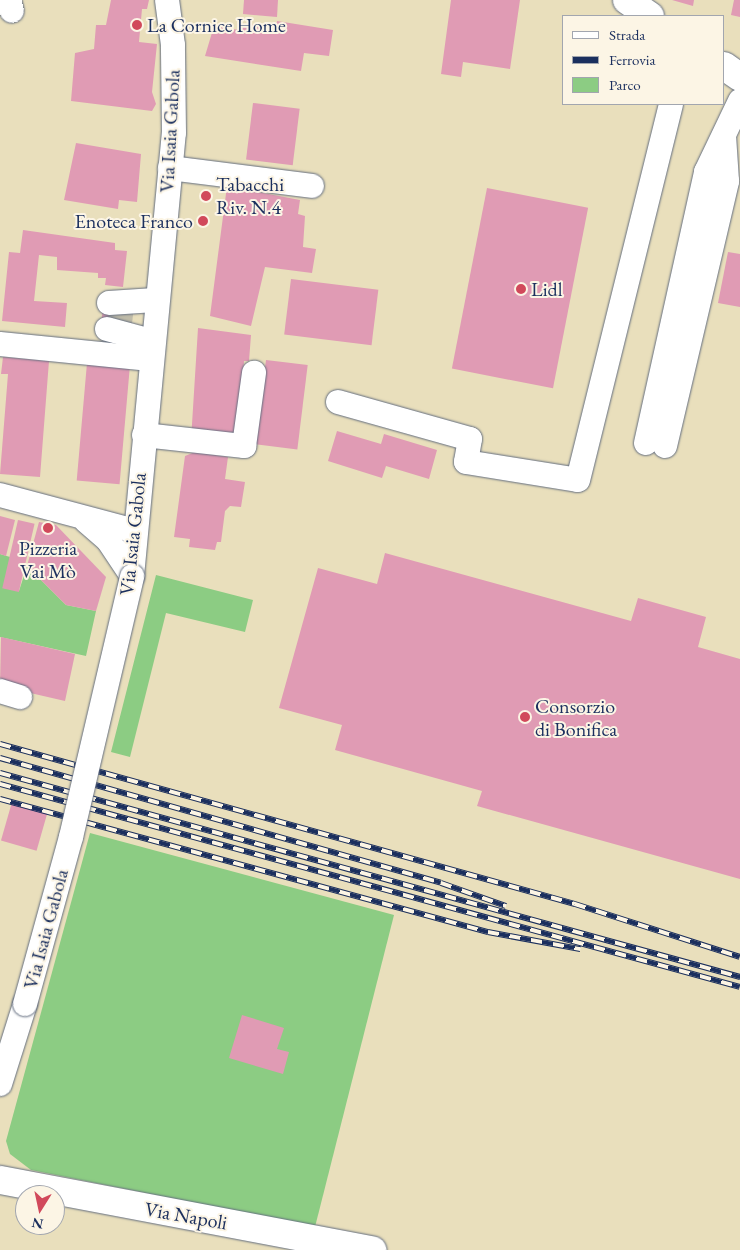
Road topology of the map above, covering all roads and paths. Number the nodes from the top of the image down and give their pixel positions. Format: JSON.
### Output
{"nodes":[{"id":1,"x":166,"y":0,"type":"edge"},
{"id":2,"x":627,"y":0,"type":"edge"},
{"id":3,"x":649,"y":15,"type":"edge"},
{"id":4,"x":725,"y":67,"type":"edge"},
{"id":5,"x":740,"y":77,"type":"edge"},
{"id":6,"x":740,"y":101,"type":"edge"},
{"id":7,"x":671,"y":105,"type":"edge"},
{"id":8,"x":170,"y":168,"type":"junction"},
{"id":9,"x":312,"y":186,"type":"dead end"},
{"id":10,"x":155,"y":300,"type":"junction"},
{"id":11,"x":109,"y":304,"type":"dead end"},
{"id":12,"x":106,"y":330,"type":"dead end"},
{"id":13,"x":0,"y":344,"type":"edge"},
{"id":14,"x":151,"y":350,"type":"junction"},
{"id":15,"x":254,"y":372,"type":"dead end"},
{"id":16,"x":338,"y":402,"type":"dead end"},
{"id":17,"x":144,"y":435,"type":"junction"},
{"id":18,"x":655,"y":445,"type":"dead end"},
{"id":19,"x":0,"y":495,"type":"edge"},
{"id":20,"x":68,"y":513,"type":"junction"},
{"id":21,"x":135,"y":531,"type":"junction"},
{"id":22,"x":132,"y":576,"type":"junction"},
{"id":23,"x":0,"y":1084,"type":"edge"},
{"id":24,"x":0,"y":1180,"type":"edge"},
{"id":25,"x":372,"y":1250,"type":"edge"}],
"edges":[{"from":1,"to":8,"type":"street","name":"Via Isaia Gabola"},
{"from":2,"to":3,"type":"main road"},
{"from":4,"to":5,"type":"main road"},
{"from":6,"to":18,"type":"street"},
{"from":7,"to":16,"type":"street"},
{"from":8,"to":9,"type":"street"},
{"from":8,"to":10,"type":"street","name":"Via Isaia Gabola"},
{"from":10,"to":11,"type":"street"},
{"from":10,"to":14,"type":"street","name":"Via Isaia Gabola"},
{"from":12,"to":14,"type":"street"},
{"from":13,"to":14,"type":"street"},
{"from":14,"to":17,"type":"street","name":"Via Isaia Gabola"},
{"from":15,"to":17,"type":"street"},
{"from":17,"to":21,"type":"street","name":"Via Isaia Gabola"},
{"from":19,"to":20,"type":"street"},
{"from":20,"to":21,"type":"street"},
{"from":20,"to":22,"type":"street"},
{"from":21,"to":22,"type":"street","name":"Via Isaia Gabola"},
{"from":22,"to":23,"type":"street","name":"Via Isaia Gabola","bridge":true},
{"from":24,"to":25,"type":"main road","name":"Via Napoli"}]}
